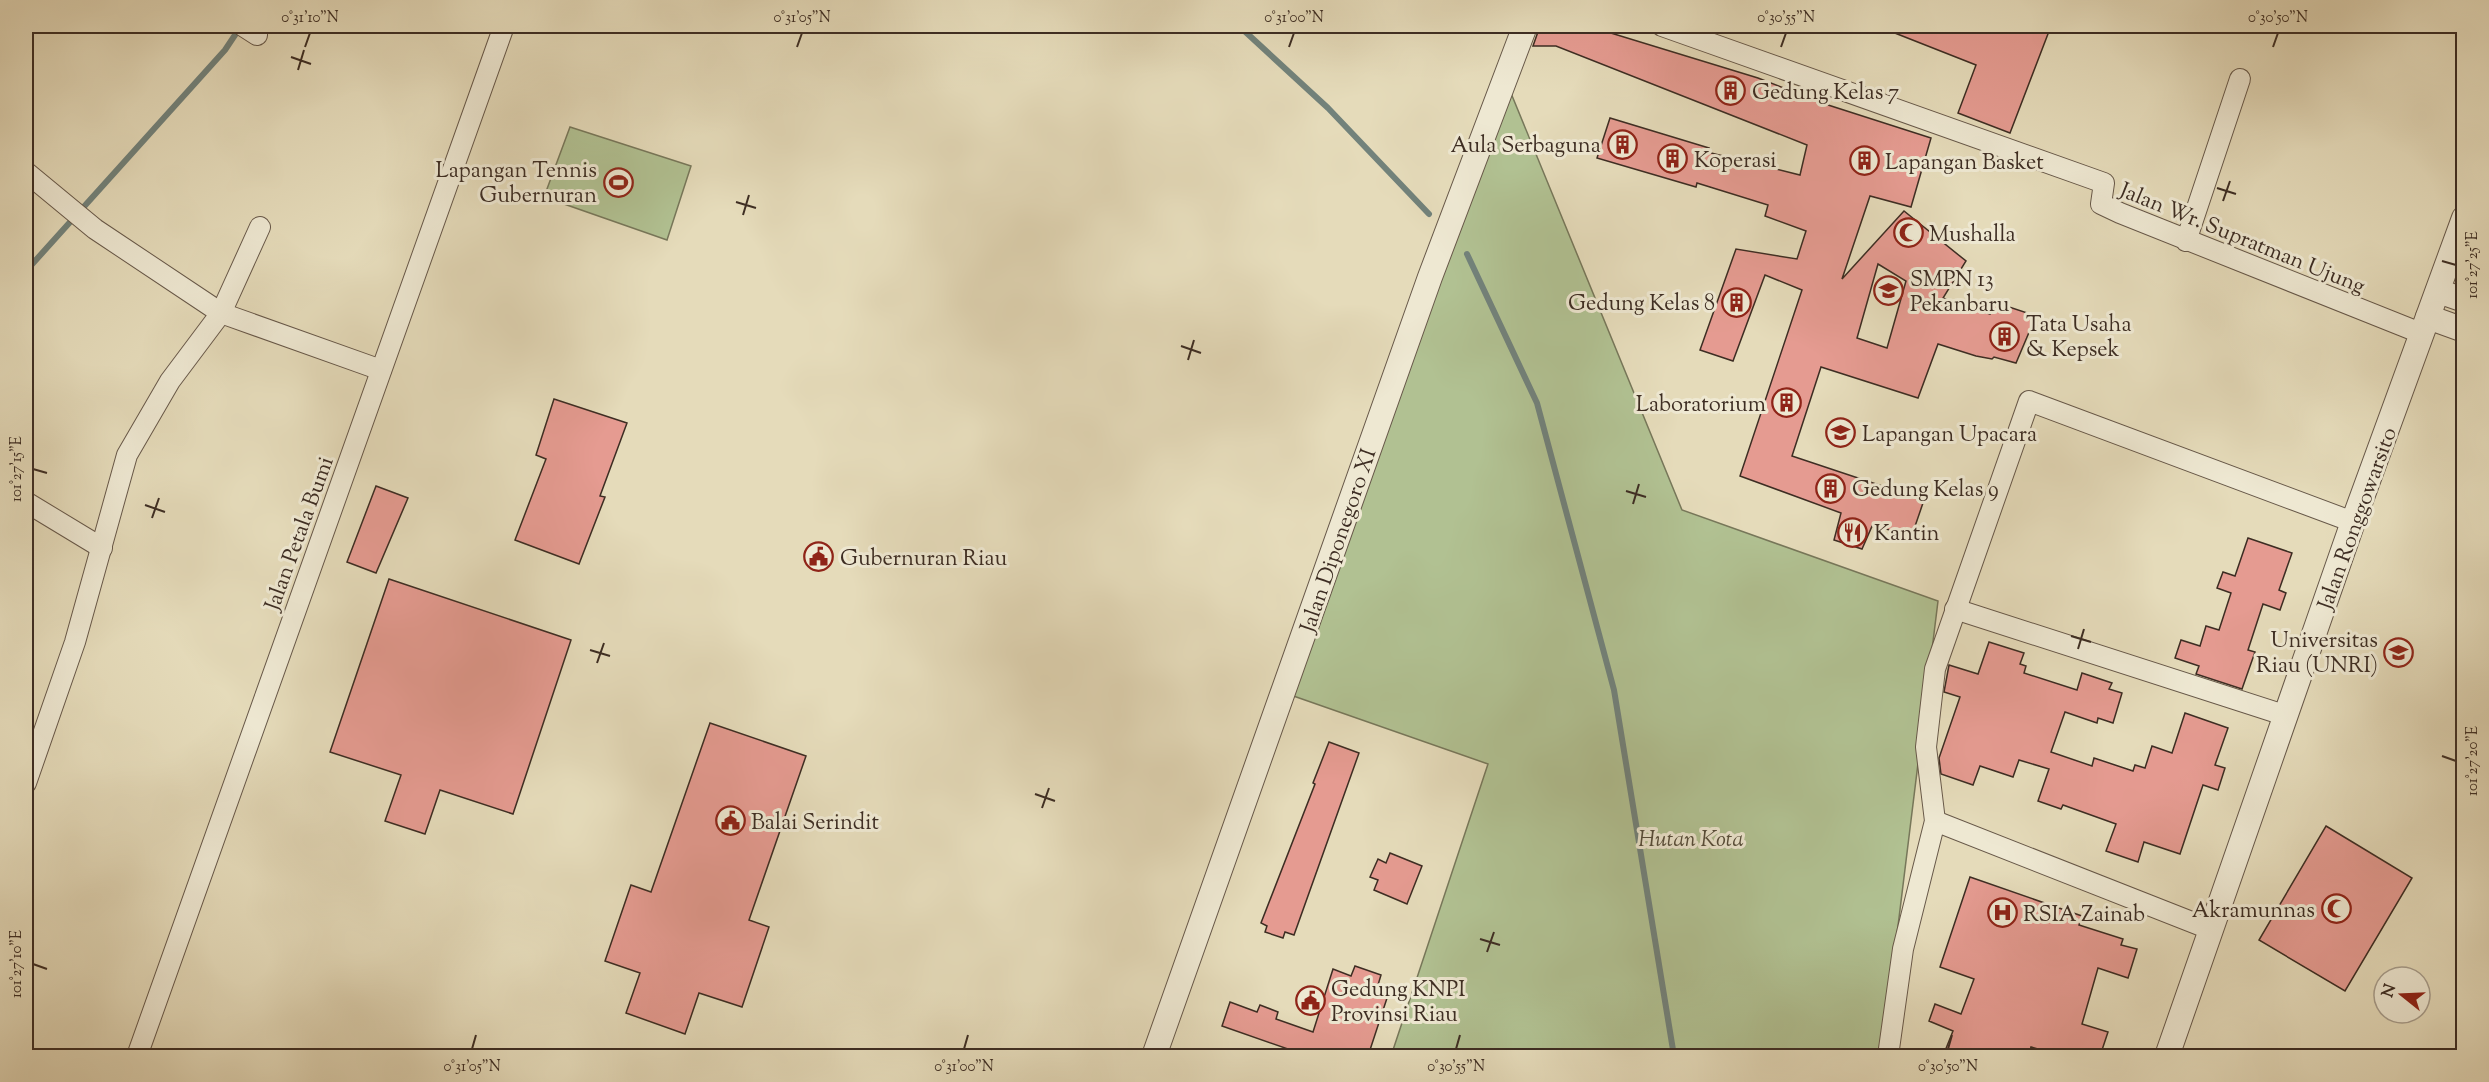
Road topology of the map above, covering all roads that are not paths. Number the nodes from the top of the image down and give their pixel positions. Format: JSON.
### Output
{"nodes":[{"id":1,"x":504,"y":26,"type":"edge"},
{"id":2,"x":1526,"y":26,"type":"edge"},
{"id":3,"x":1662,"y":26,"type":"edge"},
{"id":4,"x":2240,"y":79,"type":"dead end"},
{"id":5,"x":26,"y":172,"type":"edge"},
{"id":6,"x":2463,"y":218,"type":"edge"},
{"id":7,"x":260,"y":227,"type":"dead end"},
{"id":8,"x":2186,"y":241,"type":"junction"},
{"id":9,"x":2438,"y":291,"type":"junction"},
{"id":10,"x":2463,"y":300,"type":"edge"},
{"id":11,"x":220,"y":313,"type":"junction"},
{"id":12,"x":2426,"y":326,"type":"junction"},
{"id":13,"x":2463,"y":330,"type":"edge"},
{"id":14,"x":381,"y":370,"type":"junction"},
{"id":15,"x":26,"y":502,"type":"edge"},
{"id":16,"x":2354,"y":522,"type":"junction"},
{"id":17,"x":102,"y":548,"type":"junction"},
{"id":18,"x":1955,"y":609,"type":"junction"},
{"id":19,"x":2287,"y":716,"type":"junction"},
{"id":20,"x":26,"y":783,"type":"edge"},
{"id":21,"x":1935,"y":821,"type":"junction"},
{"id":22,"x":2212,"y":930,"type":"junction"},
{"id":23,"x":137,"y":1056,"type":"edge"},
{"id":24,"x":1154,"y":1056,"type":"edge"},
{"id":25,"x":1888,"y":1056,"type":"edge"},
{"id":26,"x":2167,"y":1056,"type":"edge"}],
"edges":[{"from":1,"to":14,"type":"street","name":"Jalan Petala Bumi"},
{"from":2,"to":24,"type":"street","name":"Jalan Diponegoro XI"},
{"from":3,"to":8,"type":"street","name":"Jalan Wr. Supratman Ujung"},
{"from":4,"to":8,"type":"street"},
{"from":5,"to":11,"type":"street"},
{"from":6,"to":9,"type":"street","name":"Jalan Ronggowarsito"},
{"from":7,"to":11,"type":"street"},
{"from":8,"to":12,"type":"street","name":"Jalan Wr. Supratman Ujung"},
{"from":9,"to":10,"type":"street"},
{"from":9,"to":12,"type":"street","name":"Jalan Ronggowarsito"},
{"from":11,"to":14,"type":"street"},
{"from":11,"to":17,"type":"street"},
{"from":12,"to":13,"type":"street"},
{"from":12,"to":16,"type":"street","name":"Jalan Ronggowarsito"},
{"from":14,"to":23,"type":"street","name":"Jalan Petala Bumi"},
{"from":15,"to":17,"type":"street"},
{"from":16,"to":18,"type":"street"},
{"from":16,"to":19,"type":"street","name":"Jalan Ronggowarsito"},
{"from":17,"to":20,"type":"street"},
{"from":18,"to":19,"type":"street"},
{"from":18,"to":21,"type":"street"},
{"from":19,"to":22,"type":"street","name":"Jalan Ronggowarsito"},
{"from":21,"to":22,"type":"street"},
{"from":21,"to":25,"type":"street"},
{"from":22,"to":26,"type":"street","name":"Jalan Ronggowarsito"}]}
